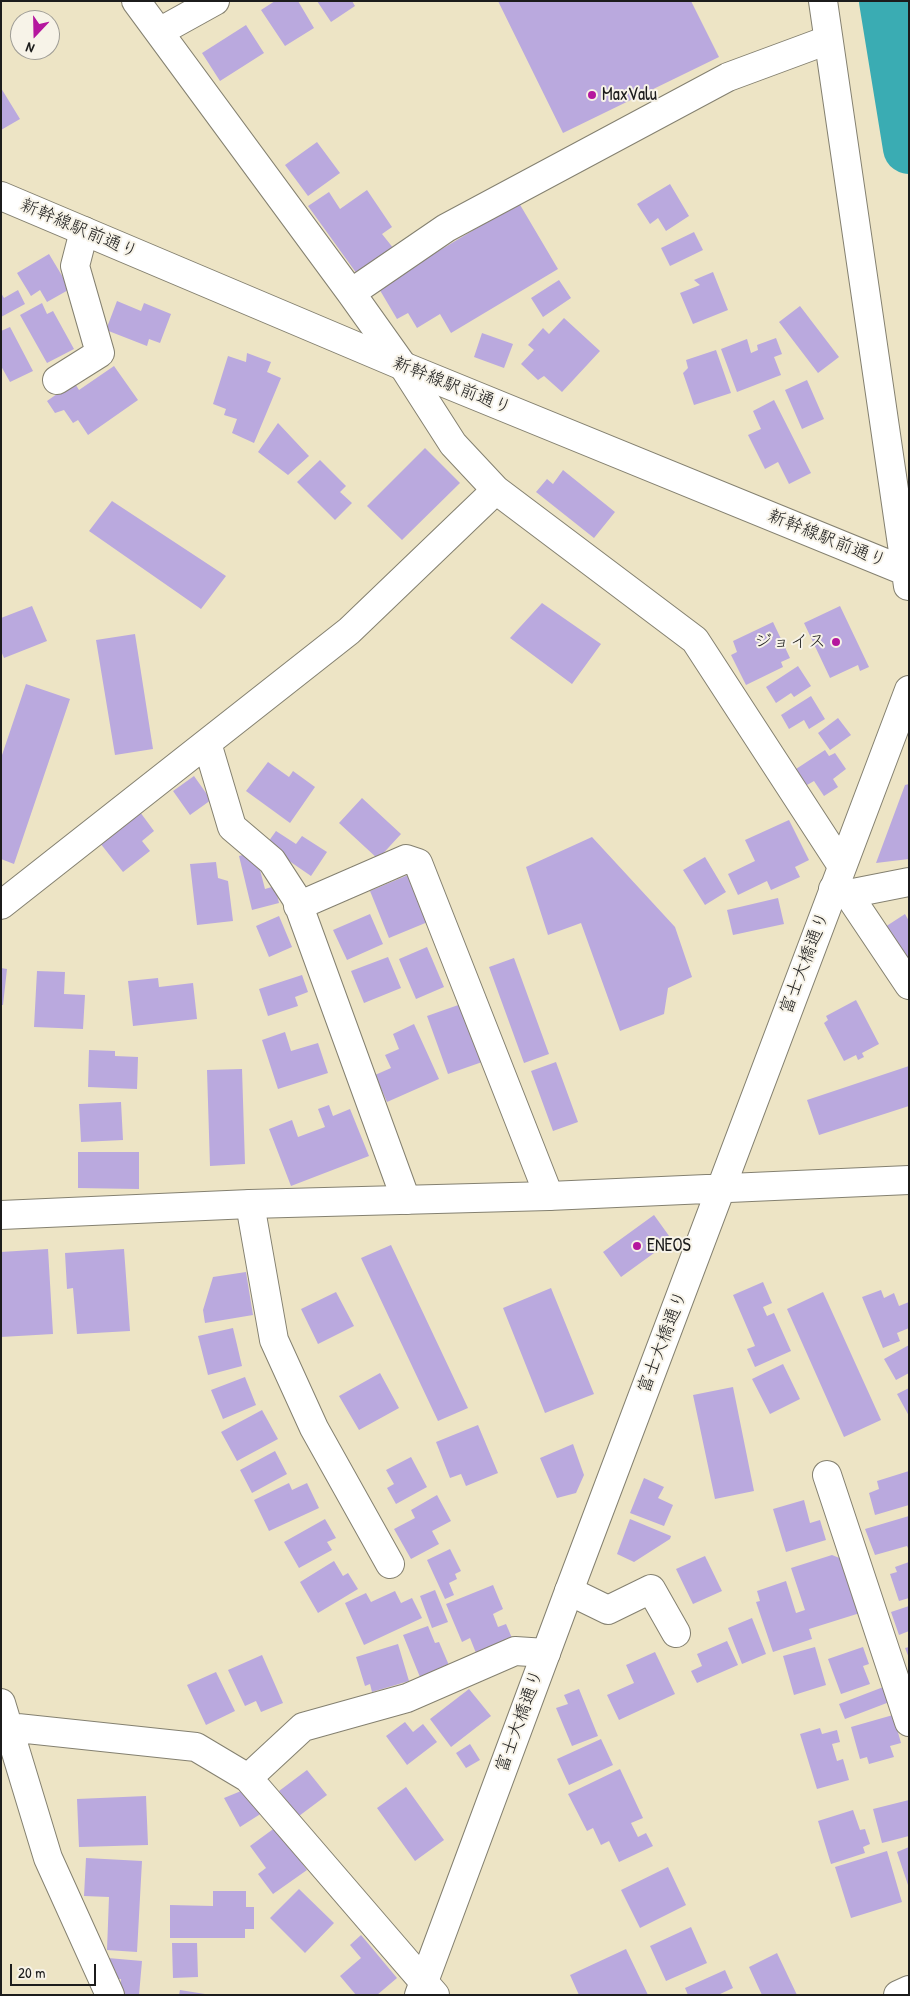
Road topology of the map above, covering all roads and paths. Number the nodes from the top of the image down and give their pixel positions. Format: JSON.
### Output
{"nodes":[{"id":1,"x":136,"y":1,"type":"edge"},
{"id":2,"x":215,"y":1,"type":"edge"},
{"id":3,"x":823,"y":1,"type":"edge"},
{"id":4,"x":159,"y":32,"type":"junction"},
{"id":5,"x":828,"y":40,"type":"junction"},
{"id":6,"x":1,"y":196,"type":"edge"},
{"id":7,"x":84,"y":231,"type":"junction"},
{"id":8,"x":351,"y":293,"type":"junction"},
{"id":9,"x":402,"y":366,"type":"junction"},
{"id":10,"x":57,"y":380,"type":"dead end"},
{"id":11,"x":496,"y":490,"type":"junction"},
{"id":12,"x":907,"y":580,"type":"edge"},
{"id":13,"x":909,"y":690,"type":"edge"},
{"id":14,"x":208,"y":743,"type":"junction"},
{"id":15,"x":909,"y":882,"type":"edge"},
{"id":16,"x":841,"y":883,"type":"junction"},
{"id":17,"x":1,"y":905,"type":"edge"},
{"id":18,"x":298,"y":906,"type":"junction"},
{"id":19,"x":909,"y":985,"type":"edge"},
{"id":20,"x":909,"y":1180,"type":"edge"},
{"id":21,"x":721,"y":1188,"type":"junction"},
{"id":22,"x":549,"y":1196,"type":"junction"},
{"id":23,"x":406,"y":1200,"type":"junction"},
{"id":24,"x":250,"y":1204,"type":"junction"},
{"id":25,"x":1,"y":1215,"type":"edge"},
{"id":26,"x":827,"y":1475,"type":"dead end"},
{"id":27,"x":390,"y":1564,"type":"dead end"},
{"id":28,"x":569,"y":1591,"type":"junction"},
{"id":29,"x":676,"y":1633,"type":"dead end"},
{"id":30,"x":546,"y":1653,"type":"junction"},
{"id":31,"x":3,"y":1719,"type":"edge"},
{"id":32,"x":909,"y":1722,"type":"edge"},
{"id":33,"x":248,"y":1778,"type":"junction"},
{"id":34,"x":426,"y":1990,"type":"edge"},
{"id":35,"x":909,"y":1990,"type":"edge"},
{"id":36,"x":110,"y":1995,"type":"edge"},
{"id":37,"x":898,"y":1995,"type":"edge"}],
"edges":[{"from":1,"to":4,"type":"street"},
{"from":2,"to":4,"type":"street"},
{"from":3,"to":5,"type":"street"},
{"from":4,"to":8,"type":"street"},
{"from":5,"to":8,"type":"street"},
{"from":5,"to":12,"type":"street"},
{"from":6,"to":7,"type":"street","name":"新幹線駅前通り"},
{"from":7,"to":9,"type":"street","name":"新幹線駅前通り"},
{"from":7,"to":10,"type":"street"},
{"from":8,"to":9,"type":"street"},
{"from":9,"to":11,"type":"street"},
{"from":9,"to":12,"type":"street","name":"新幹線駅前通り"},
{"from":11,"to":14,"type":"street"},
{"from":11,"to":16,"type":"street"},
{"from":13,"to":16,"type":"street","name":"富士大橋通り"},
{"from":14,"to":17,"type":"street"},
{"from":14,"to":18,"type":"street"},
{"from":15,"to":16,"type":"street"},
{"from":16,"to":19,"type":"street"},
{"from":16,"to":21,"type":"street","name":"富士大橋通り"},
{"from":18,"to":22,"type":"street"},
{"from":18,"to":23,"type":"street"},
{"from":20,"to":21,"type":"street"},
{"from":21,"to":22,"type":"street"},
{"from":21,"to":28,"type":"street","name":"富士大橋通り"},
{"from":22,"to":23,"type":"street"},
{"from":23,"to":24,"type":"street"},
{"from":24,"to":25,"type":"street"},
{"from":24,"to":27,"type":"street"},
{"from":26,"to":32,"type":"street"},
{"from":28,"to":29,"type":"street"},
{"from":28,"to":30,"type":"street","name":"富士大橋通り"},
{"from":30,"to":33,"type":"street"},
{"from":30,"to":34,"type":"street","name":"富士大橋通り"},
{"from":31,"to":33,"type":"street"},
{"from":31,"to":36,"type":"street"},
{"from":33,"to":34,"type":"street"},
{"from":35,"to":37,"type":"street"}]}
